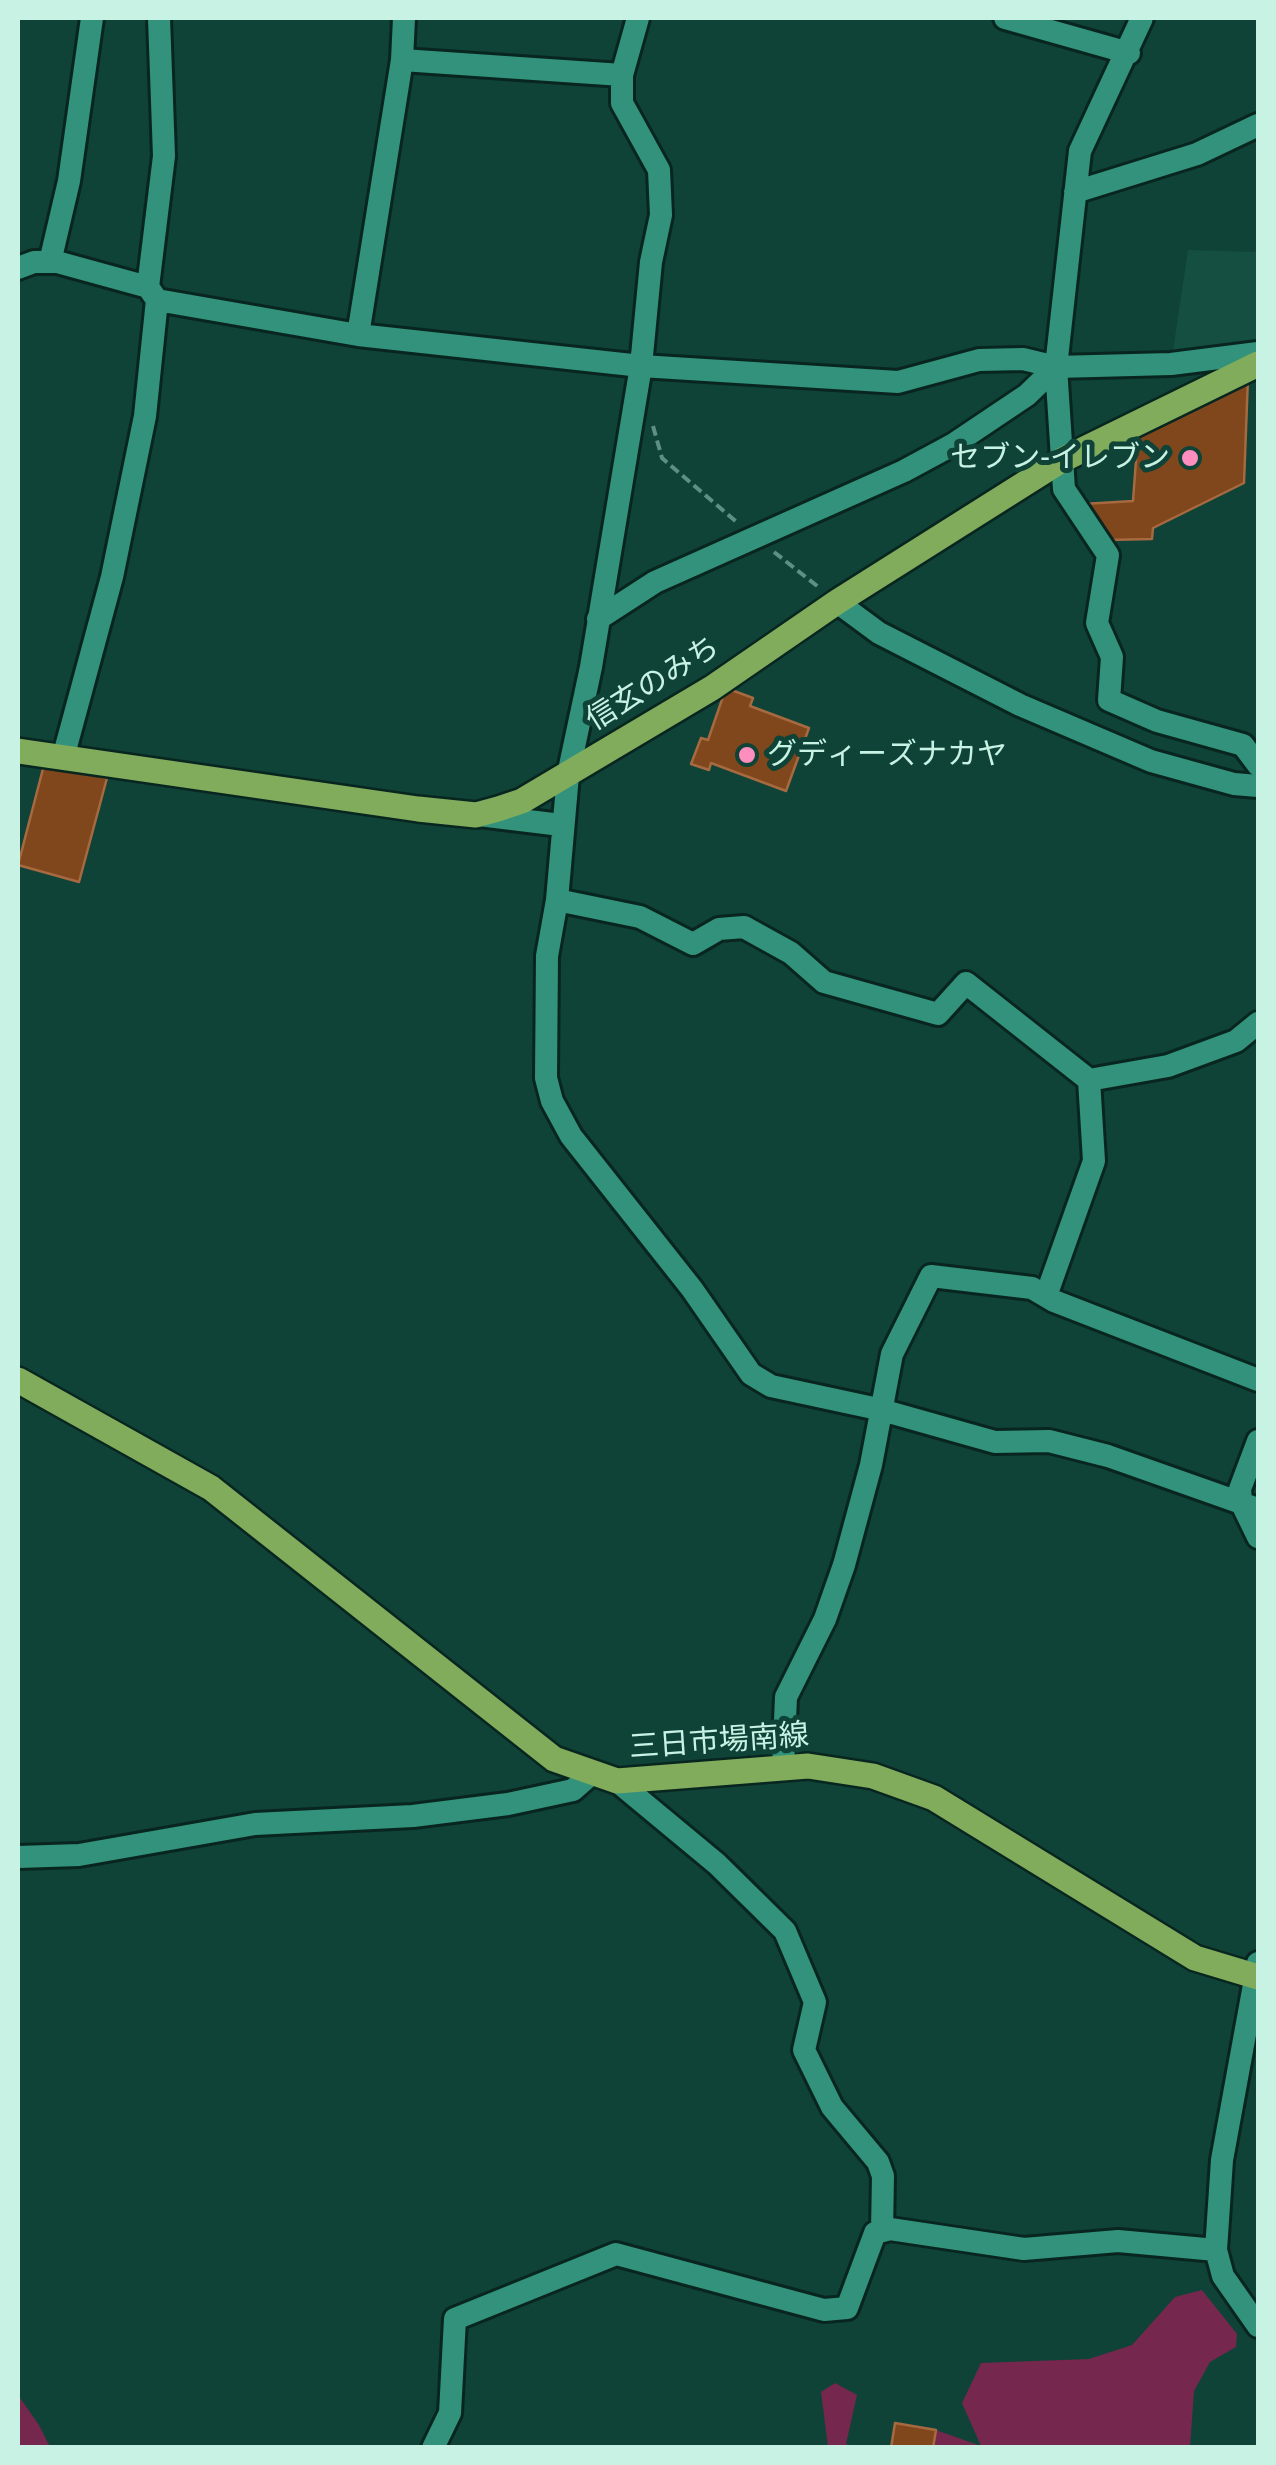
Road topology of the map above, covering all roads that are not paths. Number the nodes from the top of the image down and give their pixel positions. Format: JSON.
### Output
{"nodes":[{"id":1,"x":92,"y":18,"type":"edge"},
{"id":2,"x":159,"y":18,"type":"edge"},
{"id":3,"x":404,"y":18,"type":"edge"},
{"id":4,"x":638,"y":18,"type":"edge"},
{"id":5,"x":1005,"y":18,"type":"edge"},
{"id":6,"x":1142,"y":18,"type":"edge"},
{"id":7,"x":1128,"y":54,"type":"junction"},
{"id":8,"x":402,"y":60,"type":"junction"},
{"id":9,"x":622,"y":75,"type":"junction"},
{"id":10,"x":1258,"y":125,"type":"edge"},
{"id":11,"x":1075,"y":192,"type":"junction"},
{"id":12,"x":50,"y":262,"type":"junction"},
{"id":13,"x":18,"y":268,"type":"edge"},
{"id":14,"x":152,"y":294,"type":"junction"},
{"id":15,"x":358,"y":335,"type":"junction"},
{"id":16,"x":1258,"y":353,"type":"edge"},
{"id":17,"x":1258,"y":364,"type":"edge"},
{"id":18,"x":641,"y":366,"type":"junction"},
{"id":19,"x":1056,"y":367,"type":"junction"},
{"id":20,"x":1062,"y":460,"type":"junction"},
{"id":21,"x":837,"y":602,"type":"junction"},
{"id":22,"x":598,"y":619,"type":"junction"},
{"id":23,"x":18,"y":751,"type":"edge"},
{"id":24,"x":62,"y":758,"type":"junction"},
{"id":25,"x":1258,"y":765,"type":"edge"},
{"id":26,"x":568,"y":775,"type":"junction"},
{"id":27,"x":1258,"y":786,"type":"edge"},
{"id":28,"x":476,"y":814,"type":"junction"},
{"id":29,"x":562,"y":825,"type":"junction"},
{"id":30,"x":556,"y":900,"type":"junction"},
{"id":31,"x":1258,"y":1023,"type":"edge"},
{"id":32,"x":1089,"y":1080,"type":"junction"},
{"id":33,"x":1046,"y":1296,"type":"junction"},
{"id":34,"x":18,"y":1380,"type":"edge"},
{"id":35,"x":1258,"y":1380,"type":"edge"},
{"id":36,"x":878,"y":1409,"type":"junction"},
{"id":37,"x":1258,"y":1442,"type":"edge"},
{"id":38,"x":1250,"y":1506,"type":"edge"},
{"id":39,"x":1258,"y":1537,"type":"edge"},
{"id":40,"x":783,"y":1768,"type":"junction"},
{"id":41,"x":590,"y":1775,"type":"junction"},
{"id":42,"x":617,"y":1781,"type":"junction"},
{"id":43,"x":18,"y":1857,"type":"edge"},
{"id":44,"x":1257,"y":1972,"type":"edge"},
{"id":45,"x":882,"y":2231,"type":"junction"},
{"id":46,"x":1216,"y":2250,"type":"junction"},
{"id":47,"x":1258,"y":2326,"type":"edge"},
{"id":48,"x":433,"y":2448,"type":"edge"}],
"edges":[{"from":1,"to":12,"type":"street"},
{"from":2,"to":14,"type":"street"},
{"from":3,"to":8,"type":"street"},
{"from":4,"to":9,"type":"street"},
{"from":5,"to":7,"type":"street"},
{"from":6,"to":7,"type":"street"},
{"from":7,"to":11,"type":"street"},
{"from":8,"to":9,"type":"street"},
{"from":8,"to":15,"type":"street"},
{"from":9,"to":18,"type":"street"},
{"from":10,"to":11,"type":"street"},
{"from":11,"to":19,"type":"street"},
{"from":12,"to":13,"type":"street"},
{"from":12,"to":14,"type":"street"},
{"from":14,"to":15,"type":"street"},
{"from":14,"to":24,"type":"street"},
{"from":15,"to":18,"type":"street"},
{"from":16,"to":19,"type":"street"},
{"from":17,"to":20,"type":"main road","name":"信玄のみち"},
{"from":18,"to":19,"type":"street"},
{"from":18,"to":22,"type":"street"},
{"from":19,"to":20,"type":"street"},
{"from":19,"to":22,"type":"street"},
{"from":20,"to":21,"type":"main road","name":"信玄のみち"},
{"from":20,"to":25,"type":"street"},
{"from":21,"to":26,"type":"main road","name":"信玄のみち"},
{"from":21,"to":27,"type":"street"},
{"from":22,"to":26,"type":"street"},
{"from":23,"to":24,"type":"main road","name":"信玄のみち"},
{"from":24,"to":28,"type":"main road","name":"信玄のみち"},
{"from":26,"to":28,"type":"main road","name":"信玄のみち"},
{"from":26,"to":29,"type":"street"},
{"from":28,"to":29,"type":"street"},
{"from":29,"to":30,"type":"street"},
{"from":30,"to":32,"type":"street"},
{"from":30,"to":36,"type":"street"},
{"from":31,"to":32,"type":"street"},
{"from":32,"to":33,"type":"street"},
{"from":33,"to":35,"type":"street"},
{"from":33,"to":36,"type":"street"},
{"from":34,"to":41,"type":"main road","name":"三日市場南線"},
{"from":36,"to":38,"type":"street"},
{"from":36,"to":40,"type":"street"},
{"from":37,"to":38,"type":"street"},
{"from":38,"to":39,"type":"street"},
{"from":40,"to":42,"type":"main road","name":"三日市場南線"},
{"from":40,"to":44,"type":"main road","name":"三日市場南線"},
{"from":41,"to":42,"type":"main road","name":"三日市場南線"},
{"from":41,"to":43,"type":"street"},
{"from":42,"to":45,"type":"street"},
{"from":44,"to":46,"type":"street"},
{"from":45,"to":46,"type":"street"},
{"from":45,"to":48,"type":"street"},
{"from":46,"to":47,"type":"street"}]}
